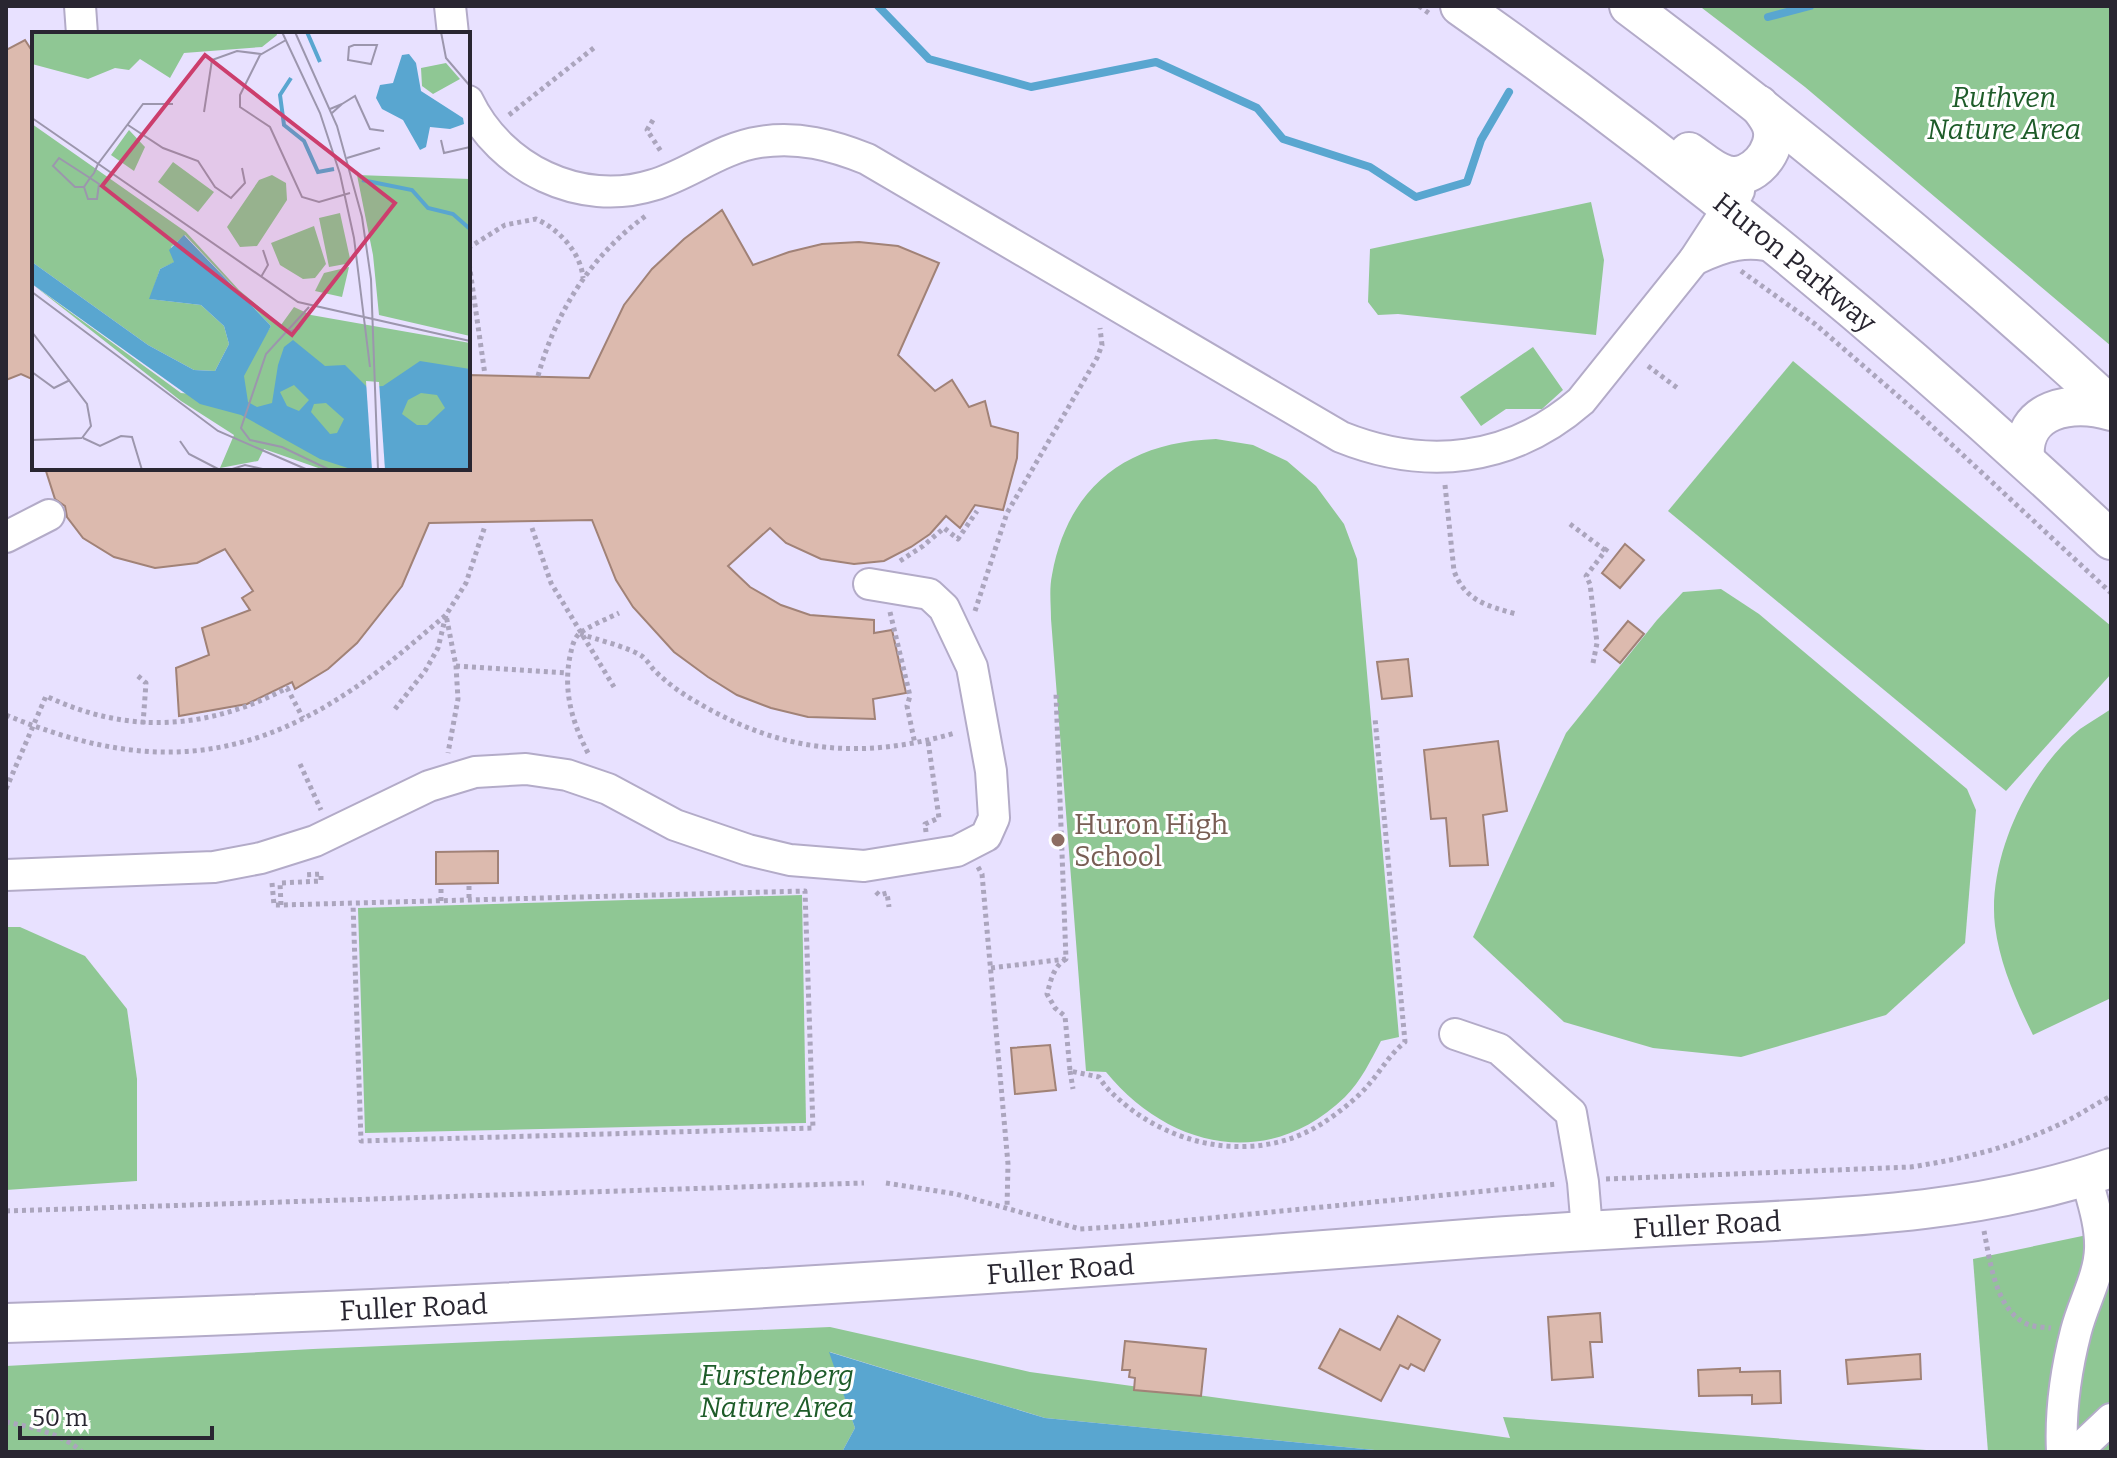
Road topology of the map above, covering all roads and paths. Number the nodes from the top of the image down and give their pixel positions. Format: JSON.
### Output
{"nodes":[{"id":1,"x":80,"y":6,"type":"edge"},
{"id":2,"x":450,"y":6,"type":"edge"},
{"id":3,"x":1460,"y":6,"type":"edge"},
{"id":4,"x":1629,"y":6,"type":"edge"},
{"id":5,"x":82,"y":32,"type":"edge"},
{"id":6,"x":453,"y":32,"type":"edge"},
{"id":7,"x":595,"y":47,"type":"dead end"},
{"id":8,"x":1577,"y":90,"type":"junction"},
{"id":9,"x":470,"y":104,"type":"edge"},
{"id":10,"x":1759,"y":105,"type":"junction"},
{"id":11,"x":653,"y":120,"type":"dead end"},
{"id":12,"x":498,"y":123,"type":"dead end"},
{"id":13,"x":669,"y":164,"type":"dead end"},
{"id":14,"x":1754,"y":170,"type":"junction"},
{"id":15,"x":1729,"y":206,"type":"junction"},
{"id":16,"x":540,"y":209,"type":"dead end"},
{"id":17,"x":651,"y":212,"type":"dead end"},
{"id":18,"x":536,"y":219,"type":"junction"},
{"id":19,"x":470,"y":247,"type":"edge"},
{"id":20,"x":1782,"y":248,"type":"junction"},
{"id":21,"x":1694,"y":260,"type":"junction"},
{"id":22,"x":1733,"y":268,"type":"dead end"},
{"id":23,"x":470,"y":270,"type":"edge"},
{"id":24,"x":583,"y":278,"type":"junction"},
{"id":25,"x":1100,"y":327,"type":"dead end"},
{"id":26,"x":1648,"y":366,"type":"dead end"},
{"id":27,"x":485,"y":375,"type":"dead end"},
{"id":28,"x":538,"y":376,"type":"dead end"},
{"id":29,"x":1680,"y":390,"type":"dead end"},
{"id":30,"x":2111,"y":408,"type":"edge"},
{"id":31,"x":2025,"y":459,"type":"junction"},
{"id":32,"x":1445,"y":485,"type":"dead end"},
{"id":33,"x":977,"y":511,"type":"dead end"},
{"id":34,"x":49,"y":515,"type":"dead end"},
{"id":35,"x":1570,"y":524,"type":"dead end"},
{"id":36,"x":485,"y":526,"type":"dead end"},
{"id":37,"x":532,"y":528,"type":"dead end"},
{"id":38,"x":6,"y":537,"type":"edge"},
{"id":39,"x":2111,"y":540,"type":"edge"},
{"id":40,"x":876,"y":586,"type":"junction"},
{"id":41,"x":2111,"y":593,"type":"edge"},
{"id":42,"x":619,"y":613,"type":"dead end"},
{"id":43,"x":1516,"y":614,"type":"dead end"},
{"id":44,"x":446,"y":615,"type":"junction"},
{"id":45,"x":974,"y":615,"type":"dead end"},
{"id":46,"x":580,"y":634,"type":"junction"},
{"id":47,"x":1593,"y":663,"type":"dead end"},
{"id":48,"x":456,"y":666,"type":"junction"},
{"id":49,"x":567,"y":673,"type":"junction"},
{"id":50,"x":138,"y":676,"type":"dead end"},
{"id":51,"x":614,"y":687,"type":"dead end"},
{"id":52,"x":1056,"y":694,"type":"dead end"},
{"id":53,"x":395,"y":709,"type":"dead end"},
{"id":54,"x":6,"y":715,"type":"edge"},
{"id":55,"x":303,"y":718,"type":"junction"},
{"id":56,"x":1375,"y":718,"type":"dead end"},
{"id":57,"x":143,"y":724,"type":"junction"},
{"id":58,"x":32,"y":726,"type":"junction"},
{"id":59,"x":955,"y":733,"type":"dead end"},
{"id":60,"x":928,"y":741,"type":"junction"},
{"id":61,"x":915,"y":744,"type":"junction"},
{"id":62,"x":461,"y":751,"type":"dead end"},
{"id":63,"x":448,"y":752,"type":"junction"},
{"id":64,"x":581,"y":758,"type":"dead end"},
{"id":65,"x":300,"y":764,"type":"dead end"},
{"id":66,"x":439,"y":770,"type":"junction"},
{"id":67,"x":6,"y":789,"type":"edge"},
{"id":68,"x":319,"y":804,"type":"dead end"},
{"id":69,"x":324,"y":814,"type":"dead end"},
{"id":70,"x":311,"y":818,"type":"dead end"},
{"id":71,"x":957,"y":851,"type":"junction"},
{"id":72,"x":6,"y":875,"type":"edge"},
{"id":73,"x":469,"y":886,"type":"dead end"},
{"id":74,"x":441,"y":887,"type":"dead end"},
{"id":75,"x":469,"y":900,"type":"junction"},
{"id":76,"x":441,"y":901,"type":"junction"},
{"id":77,"x":353,"y":904,"type":"junction"},
{"id":78,"x":281,"y":905,"type":"junction"},
{"id":79,"x":1066,"y":959,"type":"junction"},
{"id":80,"x":991,"y":968,"type":"junction"},
{"id":81,"x":1455,"y":1034,"type":"dead end"},
{"id":82,"x":1070,"y":1071,"type":"junction"},
{"id":83,"x":1073,"y":1089,"type":"dead end"},
{"id":84,"x":2111,"y":1096,"type":"edge"},
{"id":85,"x":2103,"y":1179,"type":"edge"},
{"id":86,"x":1583,"y":1182,"type":"junction"},
{"id":87,"x":864,"y":1183,"type":"dead end"},
{"id":88,"x":886,"y":1183,"type":"dead end"},
{"id":89,"x":1007,"y":1208,"type":"junction"},
{"id":90,"x":6,"y":1211,"type":"edge"},
{"id":91,"x":1587,"y":1230,"type":"junction"},
{"id":92,"x":1984,"y":1231,"type":"dead end"},
{"id":93,"x":6,"y":1323,"type":"edge"},
{"id":94,"x":2076,"y":1333,"type":"junction"},
{"id":95,"x":2111,"y":1419,"type":"edge"},
{"id":96,"x":6,"y":1422,"type":"edge"},
{"id":97,"x":82,"y":1452,"type":"edge"},
{"id":98,"x":2062,"y":1452,"type":"edge"},
{"id":99,"x":2076,"y":1452,"type":"edge"}],
"edges":[{"from":1,"to":5,"type":"lane"},
{"from":2,"to":6,"type":"lane"},
{"from":3,"to":8,"type":"main road","name":"Huron Parkway"},
{"from":4,"to":10,"type":"main road"},
{"from":7,"to":12,"type":"path"},
{"from":8,"to":14,"type":"main road"},
{"from":8,"to":15,"type":"main road","name":"Huron Parkway"},
{"from":9,"to":21,"type":"lane"},
{"from":10,"to":14,"type":"main road"},
{"from":10,"to":30,"type":"main road"},
{"from":11,"to":13,"type":"path"},
{"from":14,"to":15,"type":"lane"},
{"from":15,"to":20,"type":"main road","name":"Huron Parkway"},
{"from":15,"to":21,"type":"lane"},
{"from":16,"to":18,"type":"path"},
{"from":17,"to":24,"type":"path"},
{"from":18,"to":19,"type":"path"},
{"from":18,"to":24,"type":"path"},
{"from":20,"to":21,"type":"lane"},
{"from":20,"to":31,"type":"main road","name":"Huron Parkway"},
{"from":22,"to":41,"type":"path"},
{"from":23,"to":27,"type":"path"},
{"from":24,"to":28,"type":"path"},
{"from":25,"to":45,"type":"path"},
{"from":26,"to":29,"type":"path"},
{"from":30,"to":31,"type":"main road"},
{"from":31,"to":39,"type":"main road","name":"Huron Parkway"},
{"from":32,"to":43,"type":"path"},
{"from":33,"to":40,"type":"path"},
{"from":34,"to":38,"type":"lane"},
{"from":35,"to":47,"type":"path"},
{"from":36,"to":44,"type":"path"},
{"from":37,"to":46,"type":"path"},
{"from":40,"to":61,"type":"path"},
{"from":40,"to":71,"type":"lane"},
{"from":42,"to":46,"type":"path"},
{"from":44,"to":48,"type":"path"},
{"from":44,"to":53,"type":"path"},
{"from":44,"to":55,"type":"path"},
{"from":46,"to":49,"type":"path"},
{"from":46,"to":51,"type":"path"},
{"from":46,"to":61,"type":"path"},
{"from":48,"to":49,"type":"path"},
{"from":48,"to":63,"type":"path"},
{"from":49,"to":64,"type":"path"},
{"from":50,"to":57,"type":"path"},
{"from":52,"to":79,"type":"path"},
{"from":54,"to":58,"type":"path"},
{"from":55,"to":57,"type":"path"},
{"from":55,"to":58,"type":"path"},
{"from":56,"to":82,"type":"path"},
{"from":57,"to":58,"type":"path"},
{"from":58,"to":67,"type":"path"},
{"from":59,"to":60,"type":"path"},
{"from":60,"to":61,"type":"path"},
{"from":60,"to":71,"type":"path"},
{"from":62,"to":63,"type":"path"},
{"from":63,"to":66,"type":"path"},
{"from":63,"to":66,"type":"path"},
{"from":65,"to":68,"type":"path"},
{"from":66,"to":71,"type":"lane"},
{"from":66,"to":72,"type":"lane"},
{"from":69,"to":70,"type":"path"},
{"from":71,"to":80,"type":"path"},
{"from":73,"to":75,"type":"path"},
{"from":74,"to":76,"type":"path"},
{"from":75,"to":76,"type":"path"},
{"from":75,"to":77,"type":"path"},
{"from":76,"to":77,"type":"path"},
{"from":77,"to":78,"type":"path"},
{"from":78,"to":78,"type":"path"},
{"from":79,"to":80,"type":"path"},
{"from":79,"to":82,"type":"path"},
{"from":80,"to":89,"type":"path"},
{"from":81,"to":86,"type":"lane"},
{"from":82,"to":83,"type":"path"},
{"from":84,"to":86,"type":"path"},
{"from":85,"to":91,"type":"main road","name":"Fuller Road"},
{"from":85,"to":94,"type":"lane"},
{"from":86,"to":89,"type":"path"},
{"from":86,"to":91,"type":"lane"},
{"from":87,"to":90,"type":"path"},
{"from":88,"to":89,"type":"path"},
{"from":91,"to":93,"type":"main road","name":"Fuller Road"},
{"from":92,"to":94,"type":"path"},
{"from":94,"to":98,"type":"lane"},
{"from":95,"to":99,"type":"lane"},
{"from":96,"to":97,"type":"path"}]}
